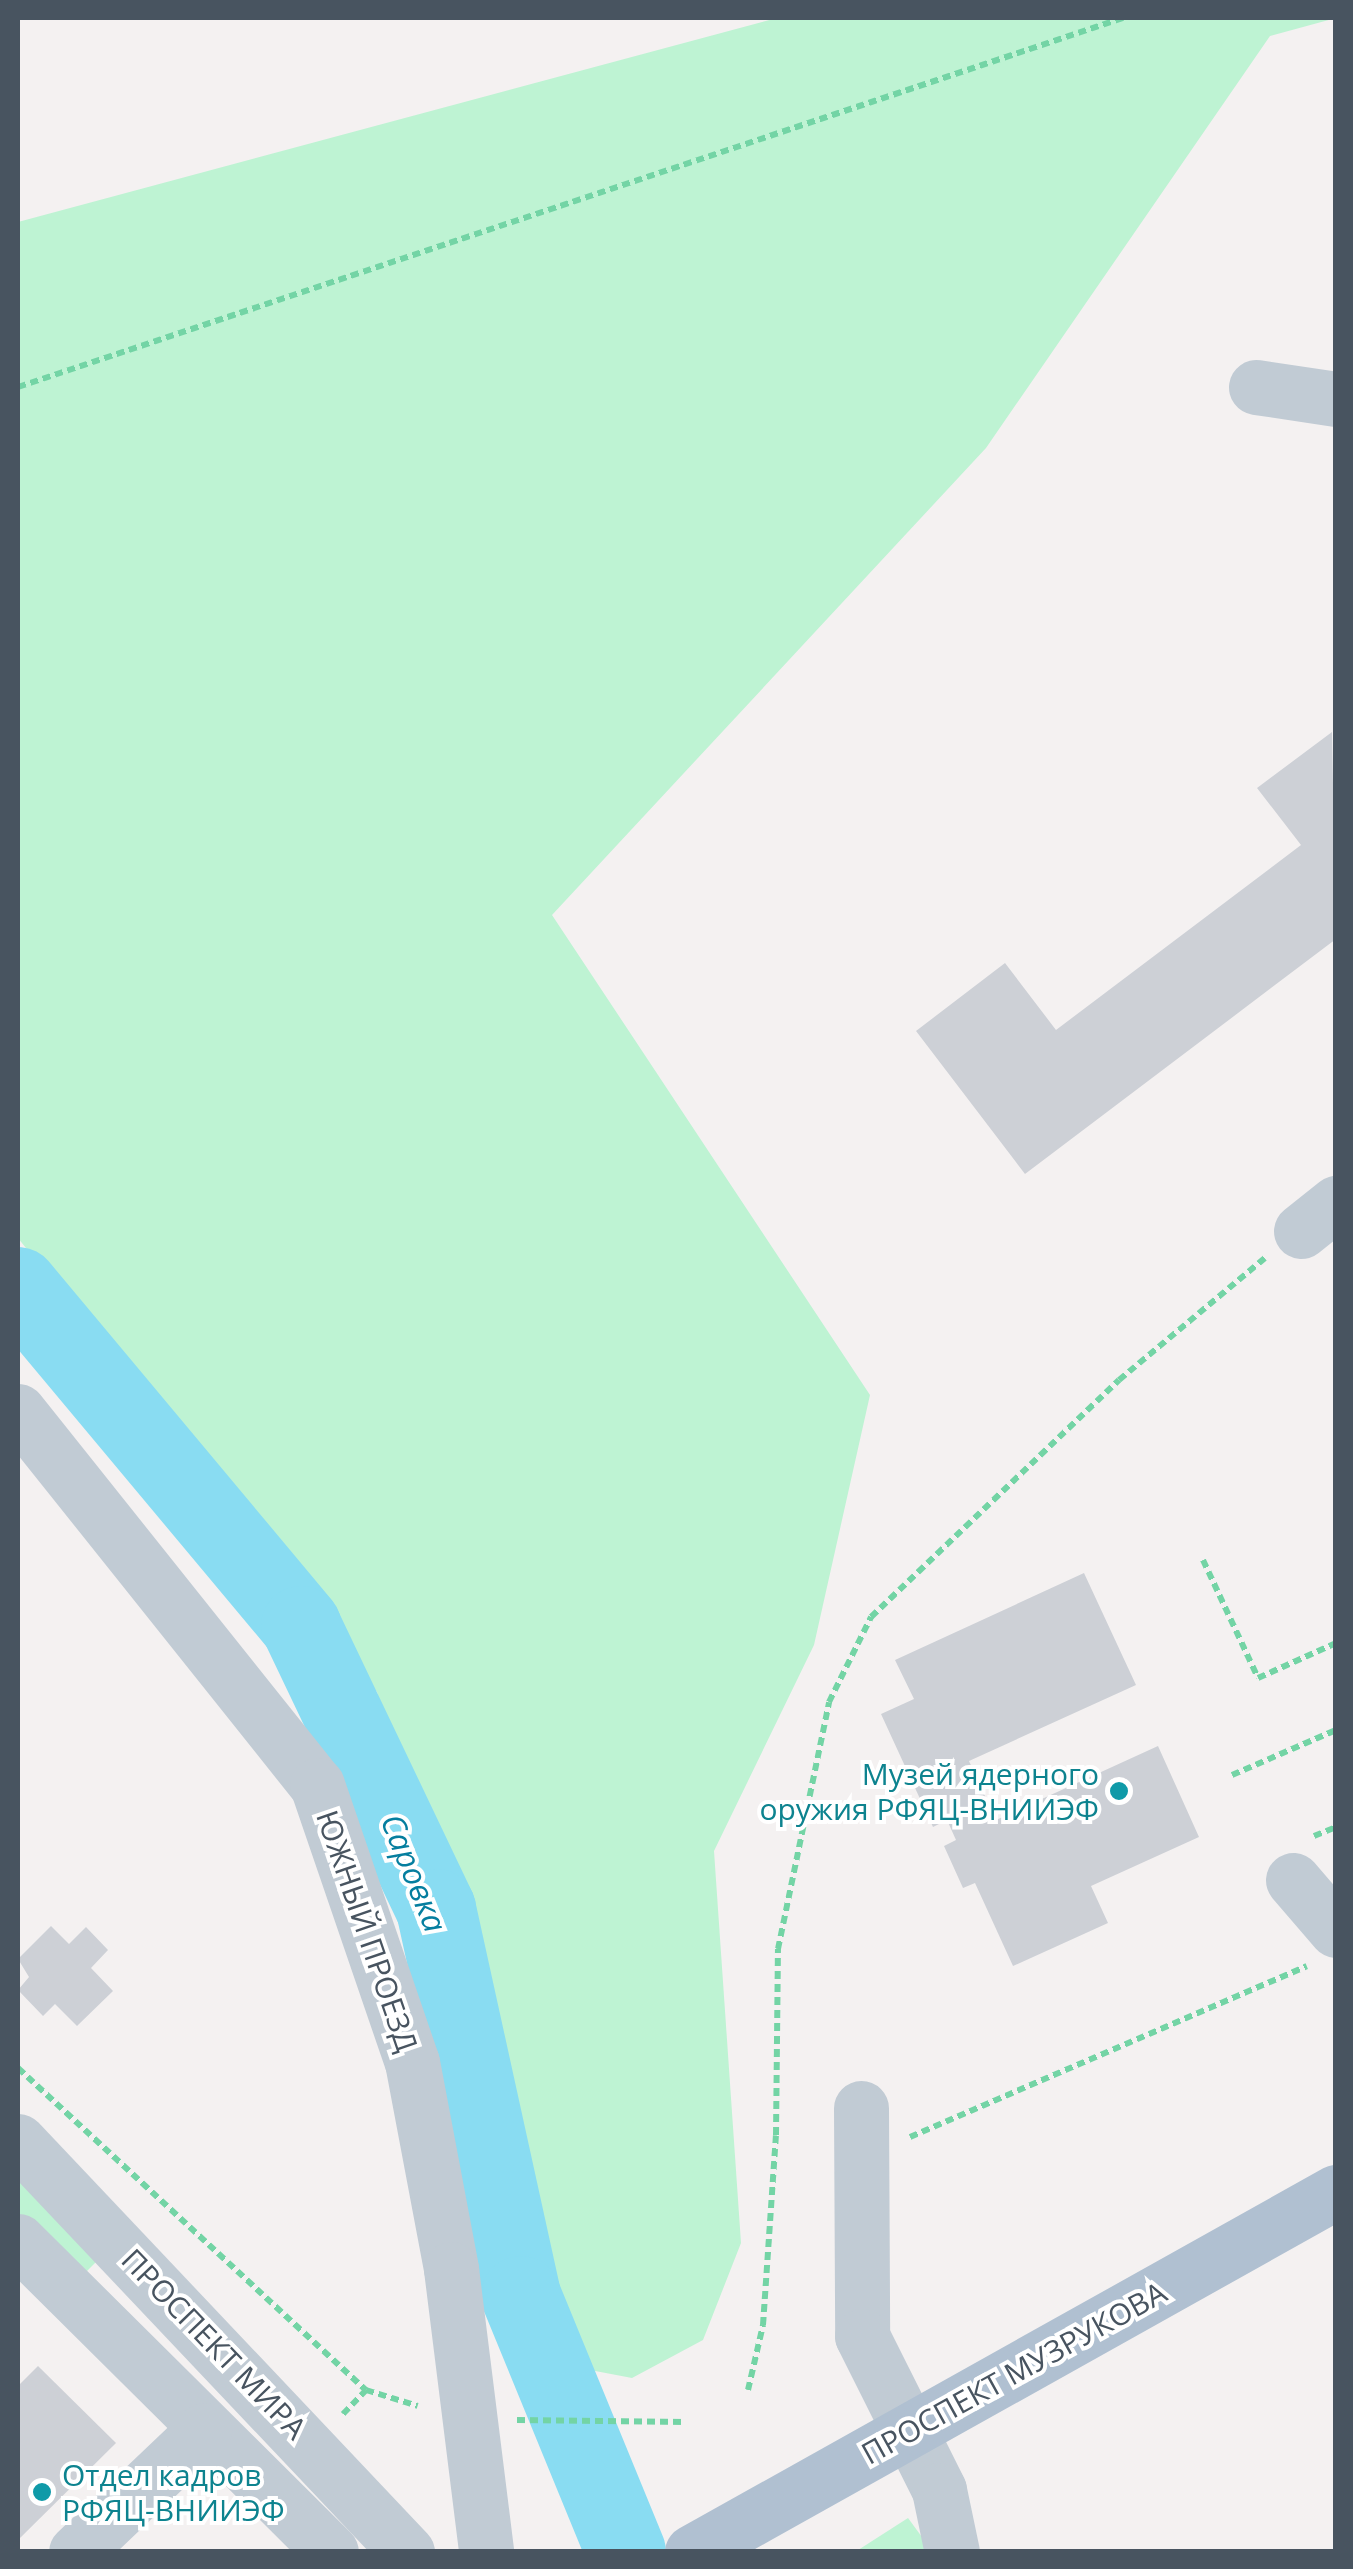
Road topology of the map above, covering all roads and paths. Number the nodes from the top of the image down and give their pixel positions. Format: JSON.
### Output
{"nodes":[{"id":1,"x":1123,"y":18,"type":"edge"},
{"id":2,"x":18,"y":387,"type":"edge"},
{"id":3,"x":1256,"y":387,"type":"dead end"},
{"id":4,"x":1336,"y":398,"type":"edge"},
{"id":5,"x":1318,"y":1217,"type":"edge"},
{"id":6,"x":18,"y":1411,"type":"edge"},
{"id":7,"x":1203,"y":1560,"type":"dead end"},
{"id":8,"x":1336,"y":1642,"type":"edge"},
{"id":9,"x":1336,"y":1730,"type":"edge"},
{"id":10,"x":1232,"y":1776,"type":"dead end"},
{"id":11,"x":1293,"y":1880,"type":"dead end"},
{"id":12,"x":1326,"y":1946,"type":"edge"},
{"id":13,"x":18,"y":2068,"type":"edge"},
{"id":14,"x":860,"y":2133,"type":"joint"},
{"id":15,"x":18,"y":2140,"type":"edge"},
{"id":16,"x":1336,"y":2192,"type":"edge"},
{"id":17,"x":18,"y":2241,"type":"edge"},
{"id":18,"x":748,"y":2390,"type":"dead end"},
{"id":19,"x":494,"y":2421,"type":"junction"},
{"id":20,"x":686,"y":2422,"type":"dead end"},
{"id":21,"x":204,"y":2430,"type":"junction"},
{"id":22,"x":904,"y":2435,"type":"junction"},
{"id":23,"x":291,"y":2529,"type":"edge"},
{"id":24,"x":76,"y":2552,"type":"edge"},
{"id":25,"x":331,"y":2552,"type":"edge"},
{"id":26,"x":407,"y":2552,"type":"edge"},
{"id":27,"x":486,"y":2552,"type":"edge"},
{"id":28,"x":692,"y":2552,"type":"edge"},
{"id":29,"x":952,"y":2552,"type":"edge"}],
"edges":[{"from":1,"to":2,"type":"path"},
{"from":3,"to":4,"type":"street"},
{"from":5,"to":18,"type":"path"},
{"from":6,"to":19,"type":"street","name":"ЮЖНЫЙ ПРОЕЗД"},
{"from":7,"to":8,"type":"path"},
{"from":9,"to":10,"type":"path"},
{"from":11,"to":12,"type":"street"},
{"from":12,"to":14,"type":"path"},
{"from":13,"to":19,"type":"path"},
{"from":14,"to":22,"type":"street"},
{"from":15,"to":26,"type":"street","name":"ПРОСПЕКТ МИРА"},
{"from":16,"to":22,"type":"main road","name":"ПРОСПЕКТ МУЗРУКОВА"},
{"from":17,"to":21,"type":"street"},
{"from":19,"to":20,"type":"path"},
{"from":19,"to":27,"type":"street","name":"ЮЖНЫЙ ПРОЕЗД"},
{"from":21,"to":23,"type":"street"},
{"from":21,"to":24,"type":"street"},
{"from":22,"to":28,"type":"main road","name":"ПРОСПЕКТ МУЗРУКОВА"},
{"from":22,"to":29,"type":"street"},
{"from":23,"to":25,"type":"street"}]}
